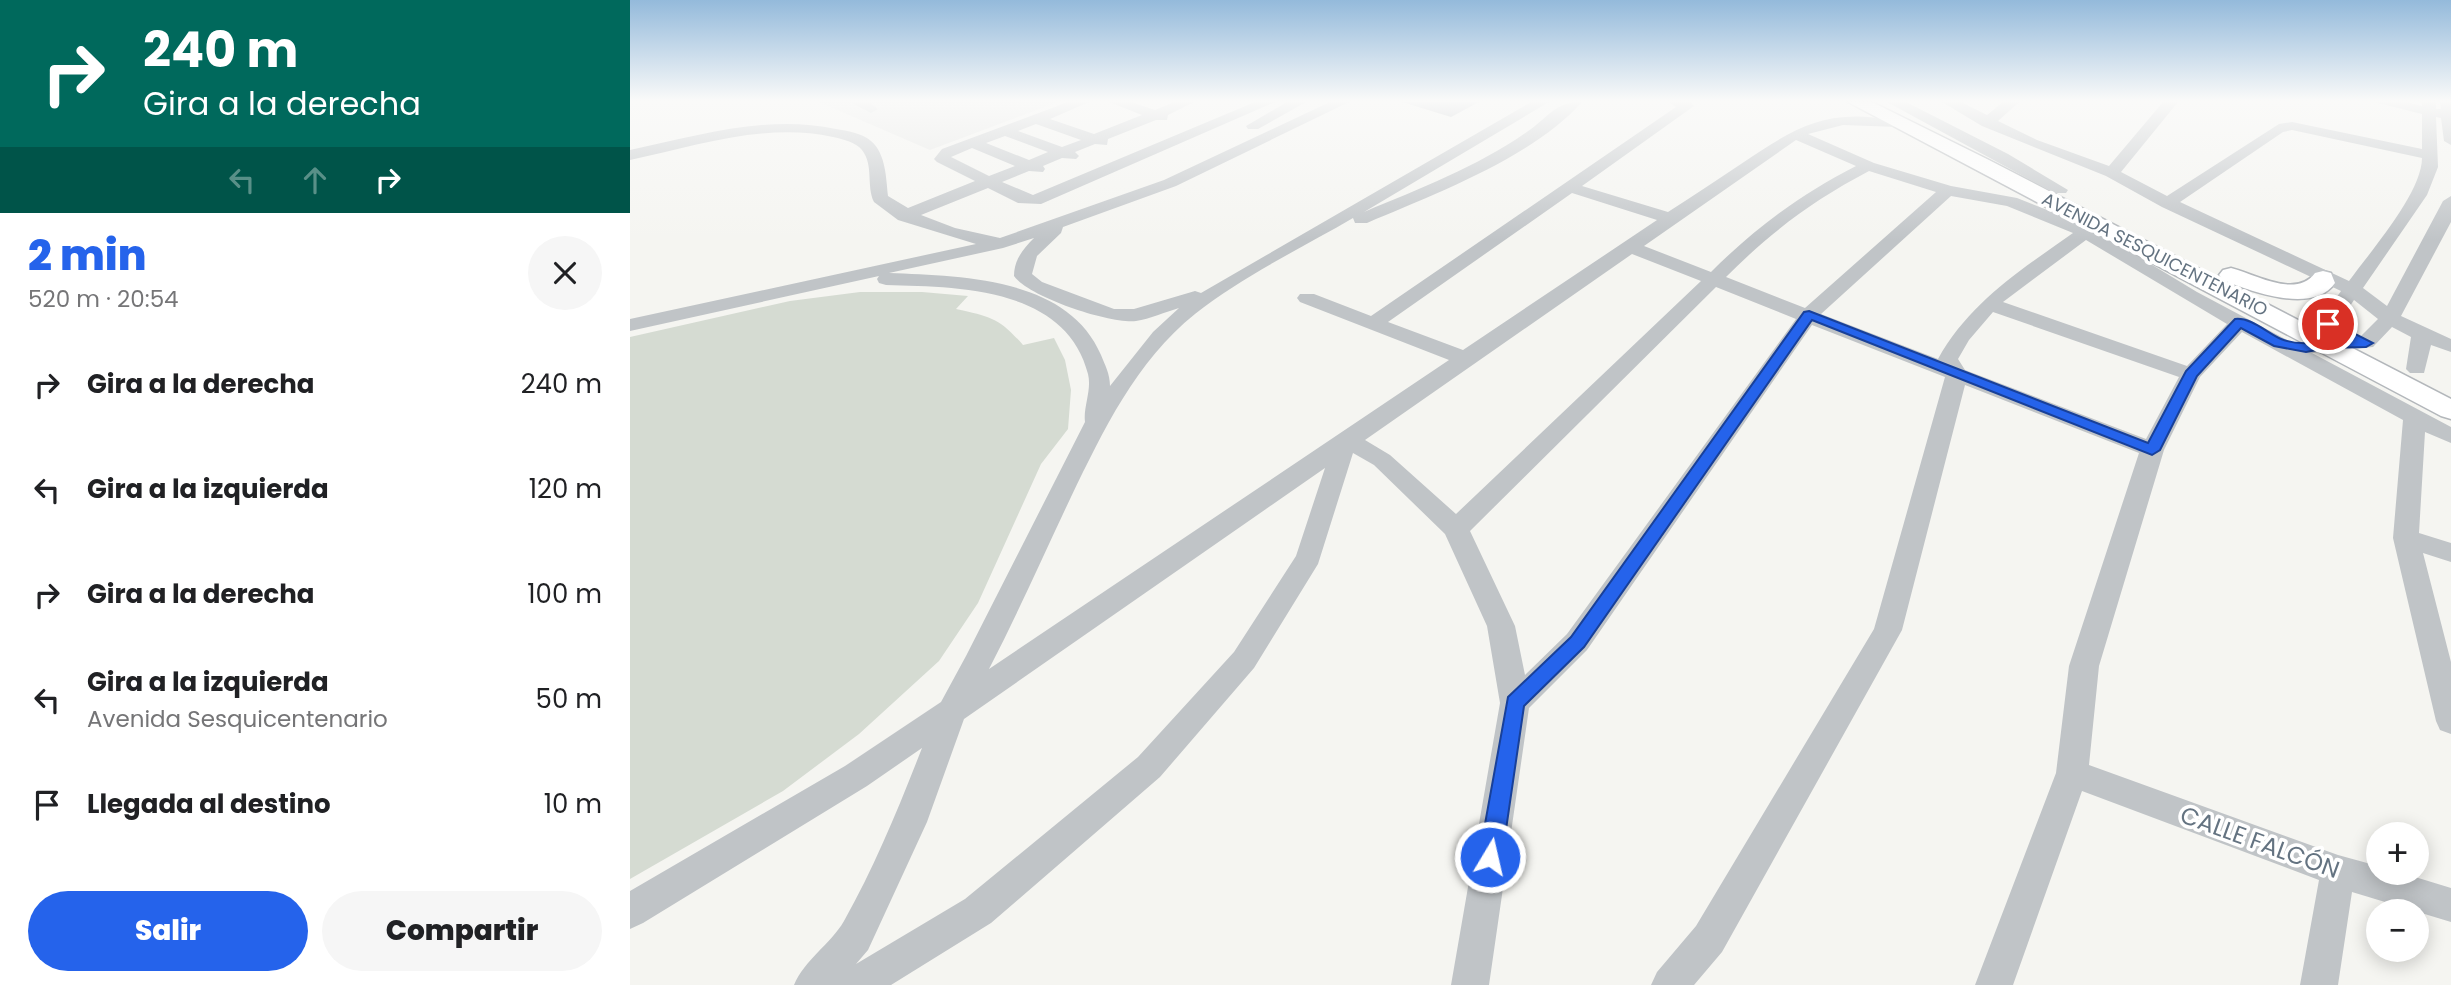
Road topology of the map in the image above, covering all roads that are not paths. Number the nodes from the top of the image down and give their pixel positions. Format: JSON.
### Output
{"nodes":[{"id":1,"x":665,"y":148,"type":"edge"},
{"id":2,"x":868,"y":148,"type":"edge"},
{"id":3,"x":959,"y":148,"type":"edge"},
{"id":4,"x":985,"y":148,"type":"edge"},
{"id":5,"x":1049,"y":148,"type":"edge"},
{"id":6,"x":1074,"y":148,"type":"edge"},
{"id":7,"x":1117,"y":148,"type":"edge"},
{"id":8,"x":1160,"y":148,"type":"edge"},
{"id":9,"x":1211,"y":148,"type":"edge"},
{"id":10,"x":1244,"y":148,"type":"edge"},
{"id":11,"x":1462,"y":148,"type":"edge"},
{"id":12,"x":1511,"y":148,"type":"edge"},
{"id":13,"x":1625,"y":148,"type":"edge"},
{"id":14,"x":1774,"y":148,"type":"edge"},
{"id":15,"x":1827,"y":148,"type":"edge"},
{"id":16,"x":1947,"y":148,"type":"edge"},
{"id":17,"x":1972,"y":148,"type":"edge"},
{"id":18,"x":1985,"y":148,"type":"edge"},
{"id":19,"x":2049,"y":148,"type":"edge"},
{"id":20,"x":2133,"y":148,"type":"edge"},
{"id":21,"x":2249,"y":148,"type":"edge"},
{"id":22,"x":2430,"y":148,"type":"edge"},
{"id":23,"x":1062,"y":153,"type":"junction"},
{"id":24,"x":630,"y":155,"type":"edge"},
{"id":25,"x":1140,"y":157,"type":"junction"},
{"id":26,"x":1029,"y":166,"type":"junction"},
{"id":27,"x":1868,"y":166,"type":"junction"},
{"id":28,"x":1110,"y":169,"type":"junction"},
{"id":29,"x":2112,"y":173,"type":"junction"},
{"id":30,"x":990,"y":182,"type":"junction"},
{"id":31,"x":1074,"y":185,"type":"junction"},
{"id":32,"x":1571,"y":188,"type":"junction"},
{"id":33,"x":1948,"y":190,"type":"junction"},
{"id":34,"x":2060,"y":190,"type":"junction"},
{"id":35,"x":2451,"y":201,"type":"edge"},
{"id":36,"x":2168,"y":203,"type":"junction"},
{"id":37,"x":1113,"y":206,"type":"junction"},
{"id":38,"x":904,"y":216,"type":"junction"},
{"id":39,"x":1669,"y":218,"type":"junction"},
{"id":40,"x":1060,"y":224,"type":"junction"},
{"id":41,"x":2096,"y":230,"type":"junction"},
{"id":42,"x":1304,"y":238,"type":"junction"},
{"id":43,"x":1003,"y":243,"type":"junction"},
{"id":44,"x":1628,"y":246,"type":"junction"},
{"id":45,"x":2231,"y":275,"type":"junction"},
{"id":46,"x":2323,"y":278,"type":"junction"},
{"id":47,"x":1712,"y":280,"type":"junction"},
{"id":48,"x":826,"y":282,"type":"junction"},
{"id":49,"x":1221,"y":287,"type":"junction"},
{"id":50,"x":2352,"y":289,"type":"junction"},
{"id":51,"x":1307,"y":298,"type":"dead end"},
{"id":52,"x":1989,"y":304,"type":"junction"},
{"id":53,"x":1809,"y":315,"type":"junction"},
{"id":54,"x":2390,"y":318,"type":"junction"},
{"id":55,"x":2240,"y":322,"type":"junction"},
{"id":56,"x":1375,"y":323,"type":"junction"},
{"id":57,"x":630,"y":325,"type":"edge"},
{"id":58,"x":2328,"y":334,"type":"junction"},
{"id":59,"x":2422,"y":335,"type":"junction"},
{"id":60,"x":2279,"y":343,"type":"junction"},
{"id":61,"x":2366,"y":343,"type":"junction"},
{"id":62,"x":2451,"y":346,"type":"edge"},
{"id":63,"x":1464,"y":358,"type":"junction"},
{"id":64,"x":2417,"y":369,"type":"junction"},
{"id":65,"x":1957,"y":373,"type":"junction"},
{"id":66,"x":2191,"y":374,"type":"junction"},
{"id":67,"x":2451,"y":386,"type":"edge"},
{"id":68,"x":2451,"y":410,"type":"edge"},
{"id":69,"x":2416,"y":416,"type":"junction"},
{"id":70,"x":1094,"y":425,"type":"junction"},
{"id":71,"x":2451,"y":436,"type":"edge"},
{"id":72,"x":1346,"y":439,"type":"junction"},
{"id":73,"x":2152,"y":450,"type":"junction"},
{"id":74,"x":1456,"y":529,"type":"junction"},
{"id":75,"x":2406,"y":538,"type":"junction"},
{"id":76,"x":2451,"y":553,"type":"edge"},
{"id":77,"x":1515,"y":703,"type":"junction"},
{"id":78,"x":952,"y":709,"type":"junction"},
{"id":79,"x":2451,"y":721,"type":"edge"},
{"id":80,"x":2072,"y":774,"type":"junction"},
{"id":81,"x":2338,"y":871,"type":"junction"},
{"id":82,"x":2451,"y":905,"type":"edge"},
{"id":83,"x":630,"y":911,"type":"edge"},
{"id":84,"x":813,"y":985,"type":"edge"},
{"id":85,"x":856,"y":985,"type":"edge"},
{"id":86,"x":1470,"y":985,"type":"edge"},
{"id":87,"x":1670,"y":985,"type":"edge"},
{"id":88,"x":1994,"y":985,"type":"edge"},
{"id":89,"x":2319,"y":985,"type":"edge"}],
"edges":[{"from":1,"to":24,"type":"street"},
{"from":2,"to":38,"type":"street"},
{"from":3,"to":30,"type":"street"},
{"from":4,"to":26,"type":"street"},
{"from":5,"to":23,"type":"street"},
{"from":6,"to":23,"type":"street"},
{"from":7,"to":25,"type":"street"},
{"from":8,"to":25,"type":"street"},
{"from":9,"to":37,"type":"street"},
{"from":10,"to":37,"type":"street"},
{"from":11,"to":42,"type":"street"},
{"from":12,"to":42,"type":"street"},
{"from":13,"to":32,"type":"street"},
{"from":14,"to":39,"type":"street"},
{"from":15,"to":27,"type":"street"},
{"from":16,"to":41,"type":"main road","name":"AVENIDA SESQUICENTENARIO"},
{"from":17,"to":34,"type":"main road","name":"AVENIDA SESQUICENTENARIO"},
{"from":18,"to":34,"type":"street"},
{"from":19,"to":29,"type":"street"},
{"from":20,"to":29,"type":"street"},
{"from":21,"to":36,"type":"street"},
{"from":22,"to":50,"type":"street"},
{"from":23,"to":26,"type":"street"},
{"from":23,"to":28,"type":"street"},
{"from":25,"to":28,"type":"street"},
{"from":26,"to":30,"type":"street"},
{"from":26,"to":31,"type":"street"},
{"from":27,"to":33,"type":"street"},
{"from":27,"to":47,"type":"street"},
{"from":28,"to":31,"type":"street"},
{"from":29,"to":36,"type":"street"},
{"from":30,"to":31,"type":"street"},
{"from":30,"to":38,"type":"street"},
{"from":32,"to":39,"type":"street"},
{"from":32,"to":56,"type":"street"},
{"from":33,"to":41,"type":"street"},
{"from":33,"to":53,"type":"street"},
{"from":34,"to":45,"type":"main road","name":"AVENIDA SESQUICENTENARIO"},
{"from":35,"to":54,"type":"street"},
{"from":36,"to":46,"type":"street"},
{"from":37,"to":40,"type":"street"},
{"from":38,"to":43,"type":"street"},
{"from":39,"to":44,"type":"street"},
{"from":40,"to":43,"type":"street"},
{"from":40,"to":49,"type":"street"},
{"from":41,"to":52,"type":"street"},
{"from":41,"to":55,"type":"street"},
{"from":41,"to":58,"type":"main road","name":"AVENIDA SESQUICENTENARIO"},
{"from":42,"to":49,"type":"street"},
{"from":43,"to":48,"type":"street"},
{"from":44,"to":47,"type":"street"},
{"from":44,"to":63,"type":"street"},
{"from":45,"to":46,"type":"main road"},
{"from":45,"to":58,"type":"main road","name":"AVENIDA SESQUICENTENARIO"},
{"from":46,"to":50,"type":"street"},
{"from":47,"to":53,"type":"street"},
{"from":47,"to":74,"type":"street"},
{"from":48,"to":57,"type":"street"},
{"from":48,"to":70,"type":"street"},
{"from":49,"to":70,"type":"street"},
{"from":50,"to":54,"type":"street"},
{"from":50,"to":58,"type":"street"},
{"from":51,"to":56,"type":"street"},
{"from":52,"to":65,"type":"street"},
{"from":52,"to":66,"type":"street"},
{"from":53,"to":65,"type":"street"},
{"from":53,"to":77,"type":"street"},
{"from":54,"to":59,"type":"street"},
{"from":54,"to":61,"type":"street"},
{"from":55,"to":60,"type":"street"},
{"from":55,"to":66,"type":"street"},
{"from":56,"to":63,"type":"street"},
{"from":58,"to":60,"type":"street"},
{"from":58,"to":61,"type":"main road","name":"AVENIDA SESQUICENTENARIO"},
{"from":58,"to":68,"type":"main road","name":"AVENIDA SESQUICENTENARIO"},
{"from":59,"to":62,"type":"street"},
{"from":59,"to":64,"type":"street"},
{"from":60,"to":69,"type":"street"},
{"from":61,"to":64,"type":"main road","name":"AVENIDA SESQUICENTENARIO"},
{"from":63,"to":72,"type":"street"},
{"from":64,"to":67,"type":"main road","name":"AVENIDA SESQUICENTENARIO"},
{"from":65,"to":73,"type":"street"},
{"from":65,"to":87,"type":"street"},
{"from":66,"to":73,"type":"street"},
{"from":69,"to":71,"type":"street"},
{"from":69,"to":75,"type":"street"},
{"from":70,"to":78,"type":"street"},
{"from":72,"to":74,"type":"street"},
{"from":72,"to":78,"type":"street"},
{"from":72,"to":85,"type":"street"},
{"from":73,"to":80,"type":"street"},
{"from":74,"to":77,"type":"street"},
{"from":75,"to":76,"type":"street"},
{"from":75,"to":79,"type":"street"},
{"from":77,"to":86,"type":"street"},
{"from":78,"to":83,"type":"street"},
{"from":78,"to":84,"type":"street"},
{"from":80,"to":81,"type":"street","name":"CALLE FALCÓN"},
{"from":80,"to":88,"type":"street"},
{"from":81,"to":82,"type":"street","name":"CALLE FALCÓN"},
{"from":81,"to":89,"type":"street"}]}
